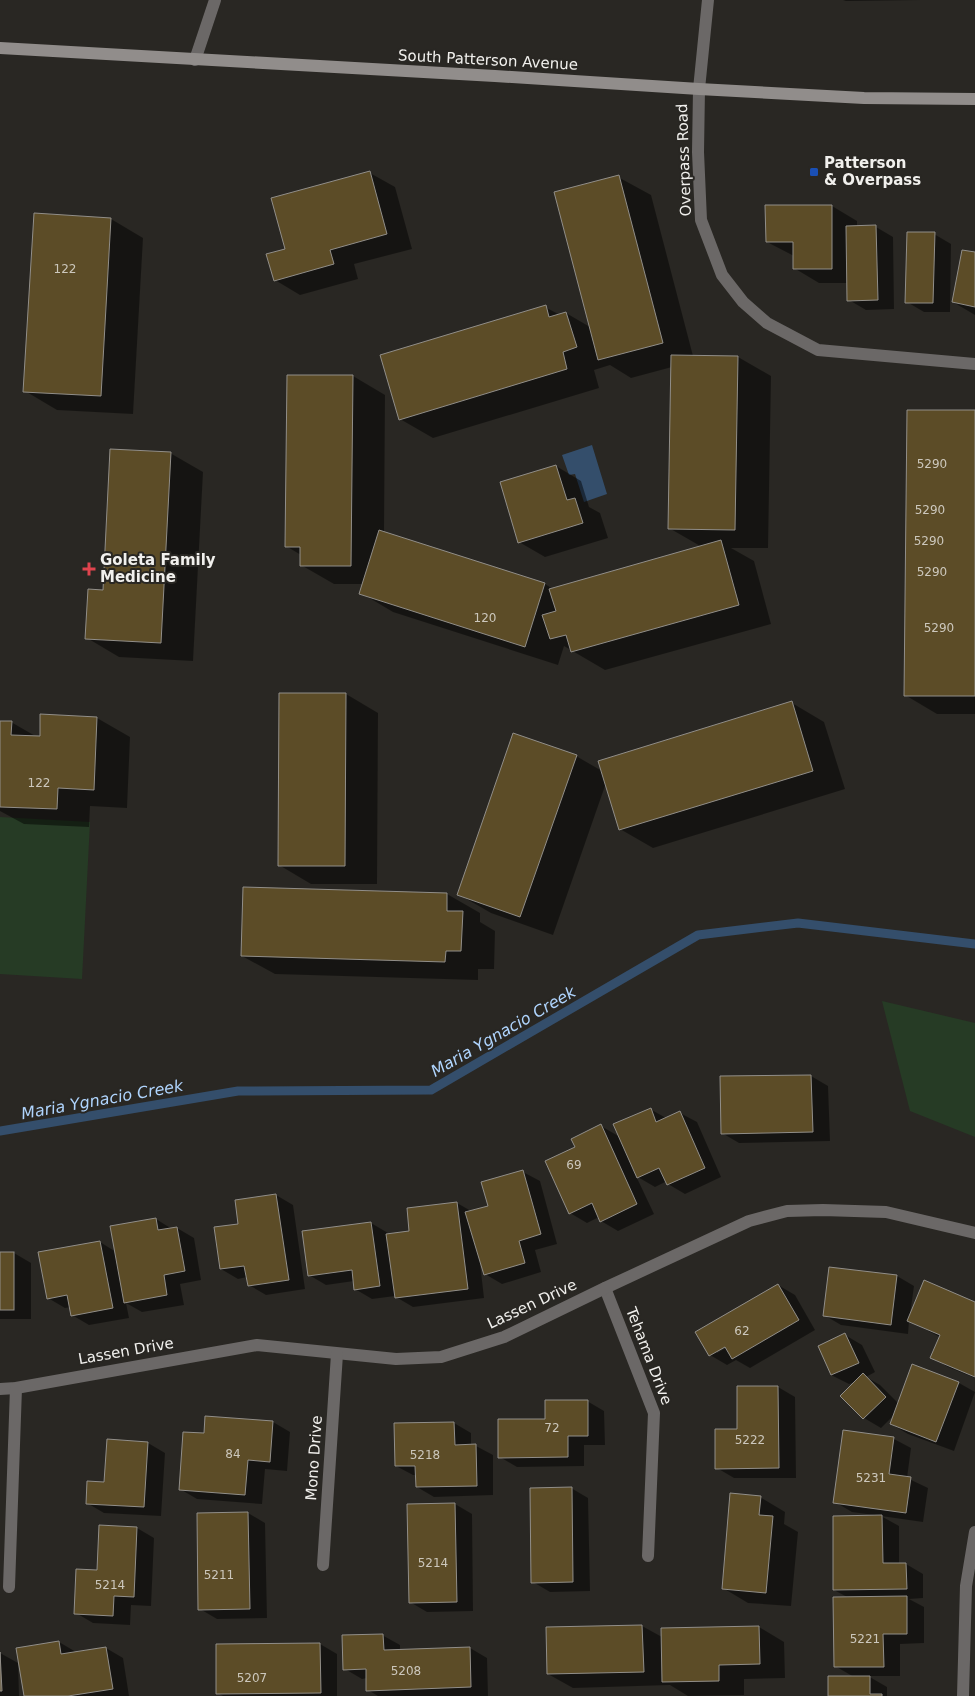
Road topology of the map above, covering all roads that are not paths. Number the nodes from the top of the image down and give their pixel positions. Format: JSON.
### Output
{"nodes":[{"id":1,"x":215,"y":0,"type":"edge"},
{"id":2,"x":708,"y":0,"type":"edge"},
{"id":3,"x":0,"y":48,"type":"edge"},
{"id":4,"x":195,"y":60,"type":"junction"},
{"id":5,"x":699,"y":89,"type":"junction"},
{"id":6,"x":975,"y":99,"type":"edge"},
{"id":7,"x":975,"y":364,"type":"edge"},
{"id":8,"x":975,"y":1233,"type":"edge"},
{"id":9,"x":605,"y":1288,"type":"junction"},
{"id":10,"x":337,"y":1354,"type":"junction"},
{"id":11,"x":16,"y":1388,"type":"junction"},
{"id":12,"x":0,"y":1389,"type":"edge"},
{"id":13,"x":975,"y":1532,"type":"edge"},
{"id":14,"x":648,"y":1556,"type":"dead end"},
{"id":15,"x":324,"y":1565,"type":"dead end"},
{"id":16,"x":9,"y":1587,"type":"dead end"},
{"id":17,"x":963,"y":1696,"type":"edge"}],
"edges":[{"from":1,"to":4,"type":"street"},
{"from":2,"to":5,"type":"street","name":"Overpass Road"},
{"from":3,"to":4,"type":"main road","name":"South Patterson Avenue"},
{"from":4,"to":5,"type":"main road","name":"South Patterson Avenue"},
{"from":5,"to":6,"type":"main road","name":"South Patterson Avenue"},
{"from":5,"to":7,"type":"street","name":"Overpass Road"},
{"from":8,"to":9,"type":"street","name":"Lassen Drive"},
{"from":9,"to":10,"type":"street","name":"Lassen Drive"},
{"from":9,"to":14,"type":"street","name":"Tehama Drive"},
{"from":10,"to":11,"type":"street","name":"Lassen Drive"},
{"from":10,"to":15,"type":"street","name":"Mono Drive"},
{"from":11,"to":12,"type":"street","name":"Lassen Drive"},
{"from":11,"to":16,"type":"street"},
{"from":13,"to":17,"type":"street"}]}
